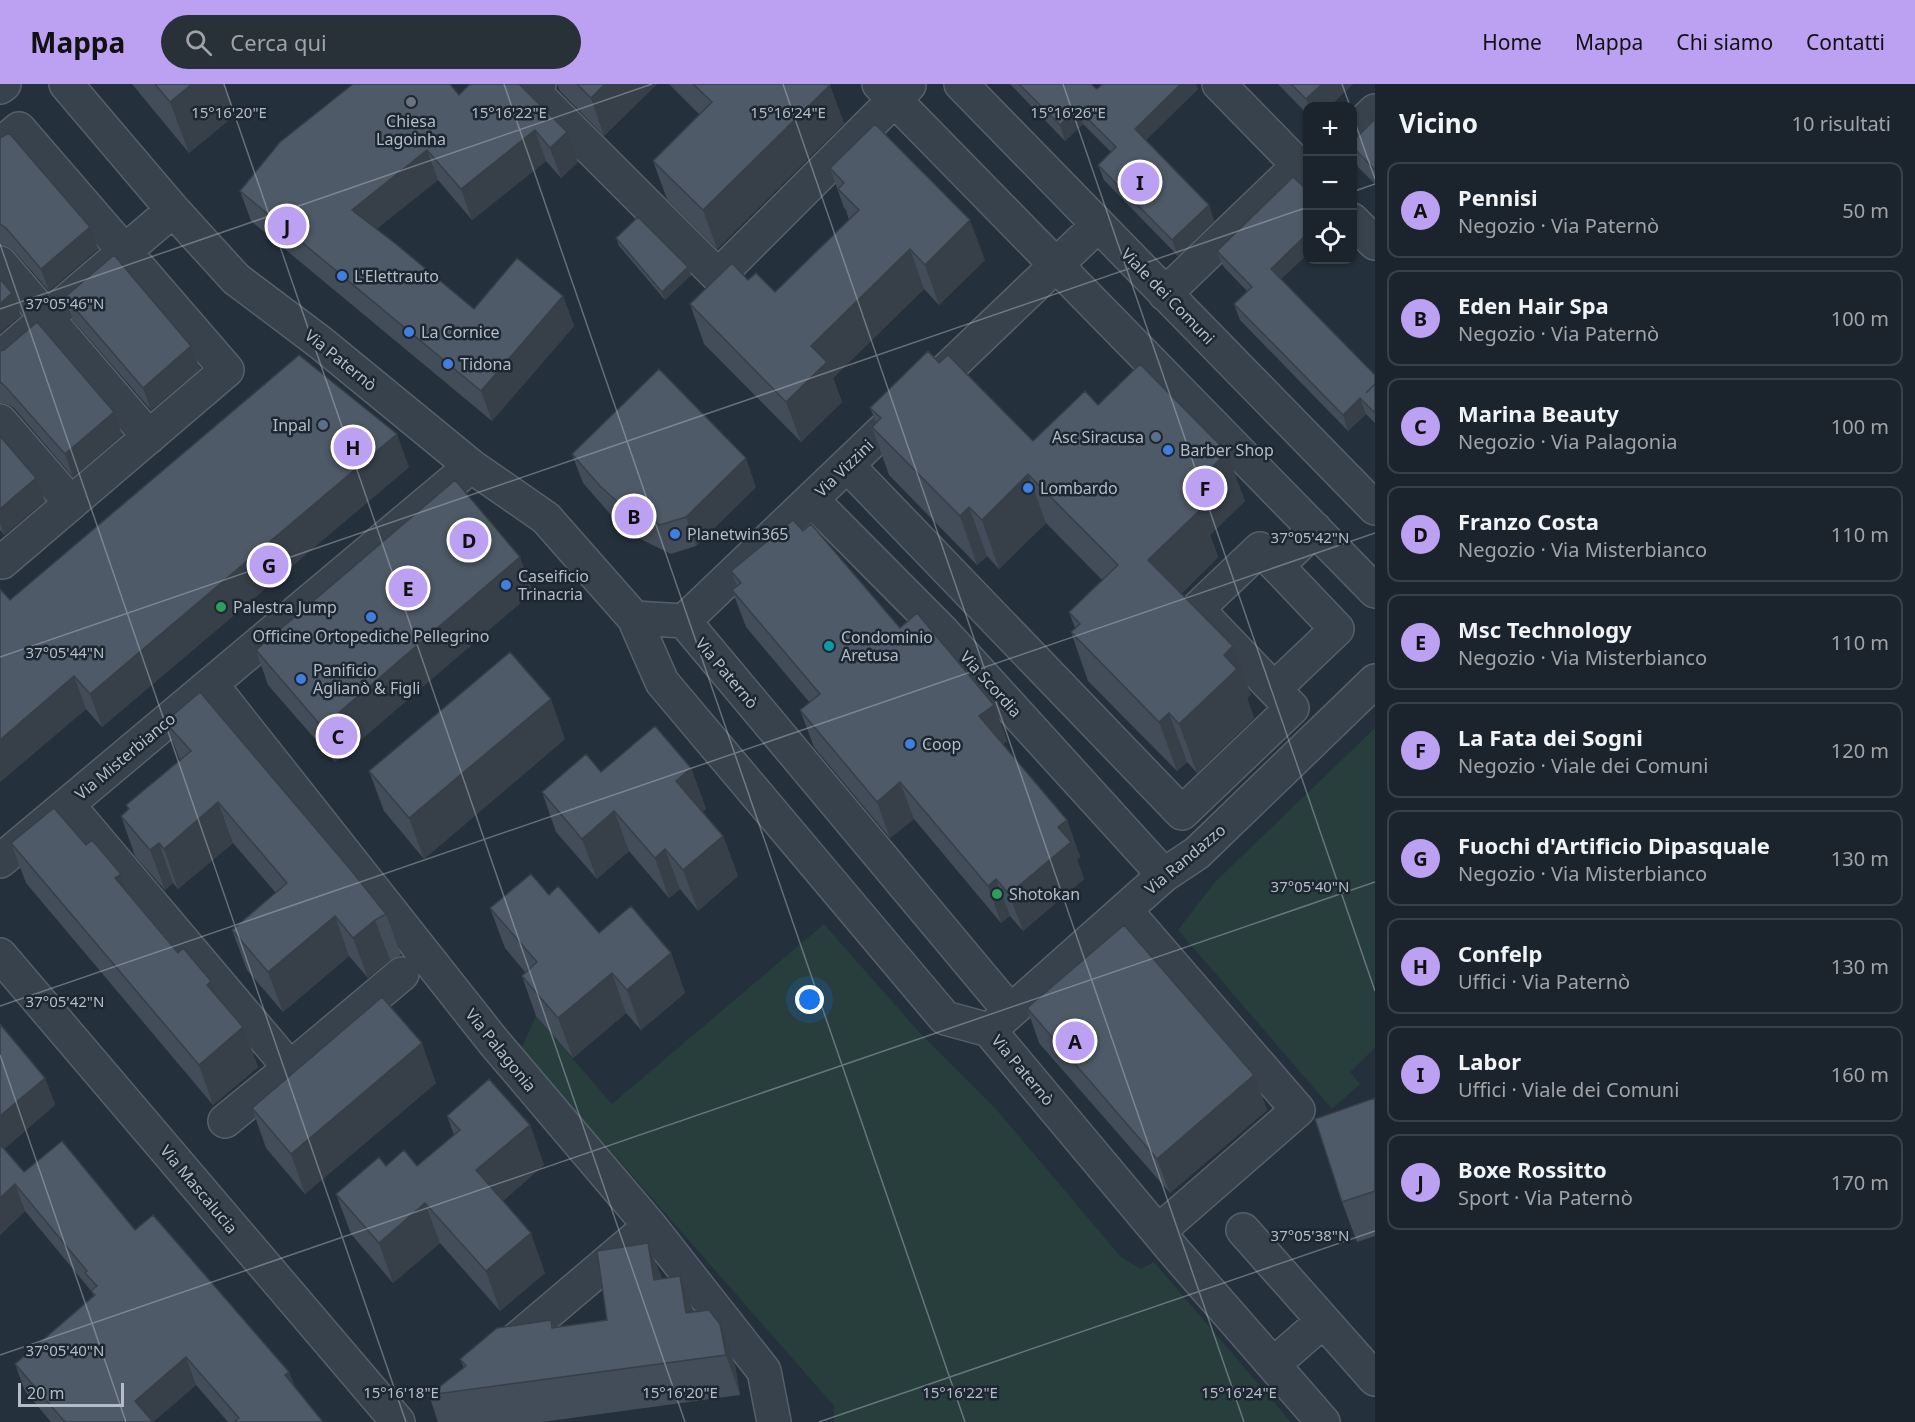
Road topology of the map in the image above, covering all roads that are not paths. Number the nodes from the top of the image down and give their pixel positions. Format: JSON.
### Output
{"nodes":[{"id":1,"x":4,"y":84,"type":"edge"},
{"id":2,"x":66,"y":84,"type":"edge"},
{"id":3,"x":539,"y":84,"type":"edge"},
{"id":4,"x":961,"y":84,"type":"edge"},
{"id":5,"x":1219,"y":84,"type":"edge"},
{"id":6,"x":0,"y":87,"type":"edge"},
{"id":7,"x":894,"y":89,"type":"edge"},
{"id":8,"x":1375,"y":111,"type":"edge"},
{"id":9,"x":1357,"y":129,"type":"edge"},
{"id":10,"x":0,"y":145,"type":"edge"},
{"id":11,"x":1303,"y":170,"type":"edge"},
{"id":12,"x":173,"y":210,"type":"junction"},
{"id":13,"x":1357,"y":224,"type":"edge"},
{"id":14,"x":1098,"y":225,"type":"junction"},
{"id":15,"x":1375,"y":243,"type":"edge"},
{"id":16,"x":124,"y":251,"type":"junction"},
{"id":17,"x":0,"y":263,"type":"edge"},
{"id":18,"x":1056,"y":265,"type":"junction"},
{"id":19,"x":1165,"y":294,"type":"junction"},
{"id":20,"x":47,"y":318,"type":"junction"},
{"id":21,"x":0,"y":357,"type":"edge"},
{"id":22,"x":0,"y":421,"type":"edge"},
{"id":23,"x":149,"y":437,"type":"junction"},
{"id":24,"x":847,"y":465,"type":"junction"},
{"id":25,"x":471,"y":466,"type":"junction"},
{"id":26,"x":812,"y":500,"type":"junction"},
{"id":27,"x":71,"y":503,"type":"junction"},
{"id":28,"x":1375,"y":508,"type":"edge"},
{"id":29,"x":1315,"y":529,"type":"junction"},
{"id":30,"x":0,"y":560,"type":"edge"},
{"id":31,"x":1277,"y":566,"type":"junction"},
{"id":32,"x":1375,"y":591,"type":"edge"},
{"id":33,"x":634,"y":618,"type":"junction"},
{"id":34,"x":684,"y":621,"type":"junction"},
{"id":35,"x":1375,"y":681,"type":"edge"},
{"id":36,"x":211,"y":684,"type":"junction"},
{"id":37,"x":1274,"y":689,"type":"junction"},
{"id":38,"x":68,"y":805,"type":"junction"},
{"id":39,"x":0,"y":861,"type":"edge"},
{"id":40,"x":1164,"y":875,"type":"junction"},
{"id":41,"x":1125,"y":910,"type":"junction"},
{"id":42,"x":0,"y":955,"type":"edge"},
{"id":43,"x":402,"y":974,"type":"dead end"},
{"id":44,"x":1000,"y":1021,"type":"junction"},
{"id":45,"x":290,"y":1068,"type":"junction"},
{"id":46,"x":225,"y":1121,"type":"dead end"},
{"id":47,"x":650,"y":1226,"type":"junction"},
{"id":48,"x":1243,"y":1230,"type":"dead end"},
{"id":49,"x":1159,"y":1231,"type":"junction"},
{"id":50,"x":1323,"y":1321,"type":"junction"},
{"id":51,"x":1274,"y":1365,"type":"junction"},
{"id":52,"x":483,"y":1368,"type":"edge"},
{"id":53,"x":1375,"y":1379,"type":"edge"},
{"id":54,"x":398,"y":1422,"type":"edge"},
{"id":55,"x":774,"y":1422,"type":"edge"},
{"id":56,"x":1323,"y":1422,"type":"edge"}],
"edges":[{"from":1,"to":6,"type":"street"},
{"from":2,"to":12,"type":"street","name":"Via Paternò"},
{"from":3,"to":7,"type":"street"},
{"from":4,"to":14,"type":"street","name":"Viale dei Comuni"},
{"from":5,"to":11,"type":"street"},
{"from":7,"to":18,"type":"street"},
{"from":8,"to":9,"type":"street"},
{"from":10,"to":16,"type":"street"},
{"from":11,"to":19,"type":"street"},
{"from":12,"to":16,"type":"street"},
{"from":12,"to":25,"type":"street","name":"Via Paternò"},
{"from":13,"to":15,"type":"street"},
{"from":14,"to":18,"type":"street","name":"Via Vizzini"},
{"from":14,"to":19,"type":"street","name":"Viale dei Comuni"},
{"from":16,"to":20,"type":"street"},
{"from":16,"to":23,"type":"street"},
{"from":17,"to":20,"type":"street"},
{"from":18,"to":24,"type":"street","name":"Via Vizzini"},
{"from":18,"to":29,"type":"street"},
{"from":19,"to":28,"type":"street","name":"Viale dei Comuni"},
{"from":20,"to":21,"type":"street"},
{"from":20,"to":23,"type":"street"},
{"from":22,"to":27,"type":"street"},
{"from":23,"to":27,"type":"street"},
{"from":24,"to":26,"type":"street","name":"Via Vizzini"},
{"from":24,"to":37,"type":"street"},
{"from":25,"to":33,"type":"street","name":"Via Paternò"},
{"from":25,"to":36,"type":"street","name":"Via Misterbianco"},
{"from":26,"to":34,"type":"street","name":"Via Vizzini"},
{"from":26,"to":40,"type":"street","name":"Via Scordia"},
{"from":27,"to":30,"type":"street"},
{"from":29,"to":31,"type":"street"},
{"from":29,"to":32,"type":"street"},
{"from":31,"to":37,"type":"street"},
{"from":31,"to":37,"type":"street"},
{"from":33,"to":34,"type":"street","name":"Via Paternò"},
{"from":33,"to":44,"type":"street","name":"Via Paternò"},
{"from":34,"to":44,"type":"street","name":"Via Paternò"},
{"from":35,"to":40,"type":"street","name":"Via Randazzo"},
{"from":36,"to":38,"type":"street","name":"Via Misterbianco"},
{"from":36,"to":47,"type":"street","name":"Via Palagonia"},
{"from":38,"to":39,"type":"street","name":"Via Misterbianco"},
{"from":38,"to":45,"type":"street"},
{"from":40,"to":41,"type":"street","name":"Via Randazzo"},
{"from":41,"to":44,"type":"street","name":"Via Randazzo"},
{"from":41,"to":49,"type":"street"},
{"from":42,"to":54,"type":"street","name":"Via Mascalucia"},
{"from":43,"to":45,"type":"street"},
{"from":44,"to":49,"type":"street","name":"Via Paternò"},
{"from":45,"to":46,"type":"street"},
{"from":47,"to":52,"type":"street"},
{"from":47,"to":55,"type":"street","name":"Via Palagonia"},
{"from":48,"to":50,"type":"street"},
{"from":49,"to":51,"type":"street","name":"Via Paternò"},
{"from":50,"to":51,"type":"street"},
{"from":50,"to":53,"type":"street"},
{"from":51,"to":56,"type":"street","name":"Via Paternò"}]}
